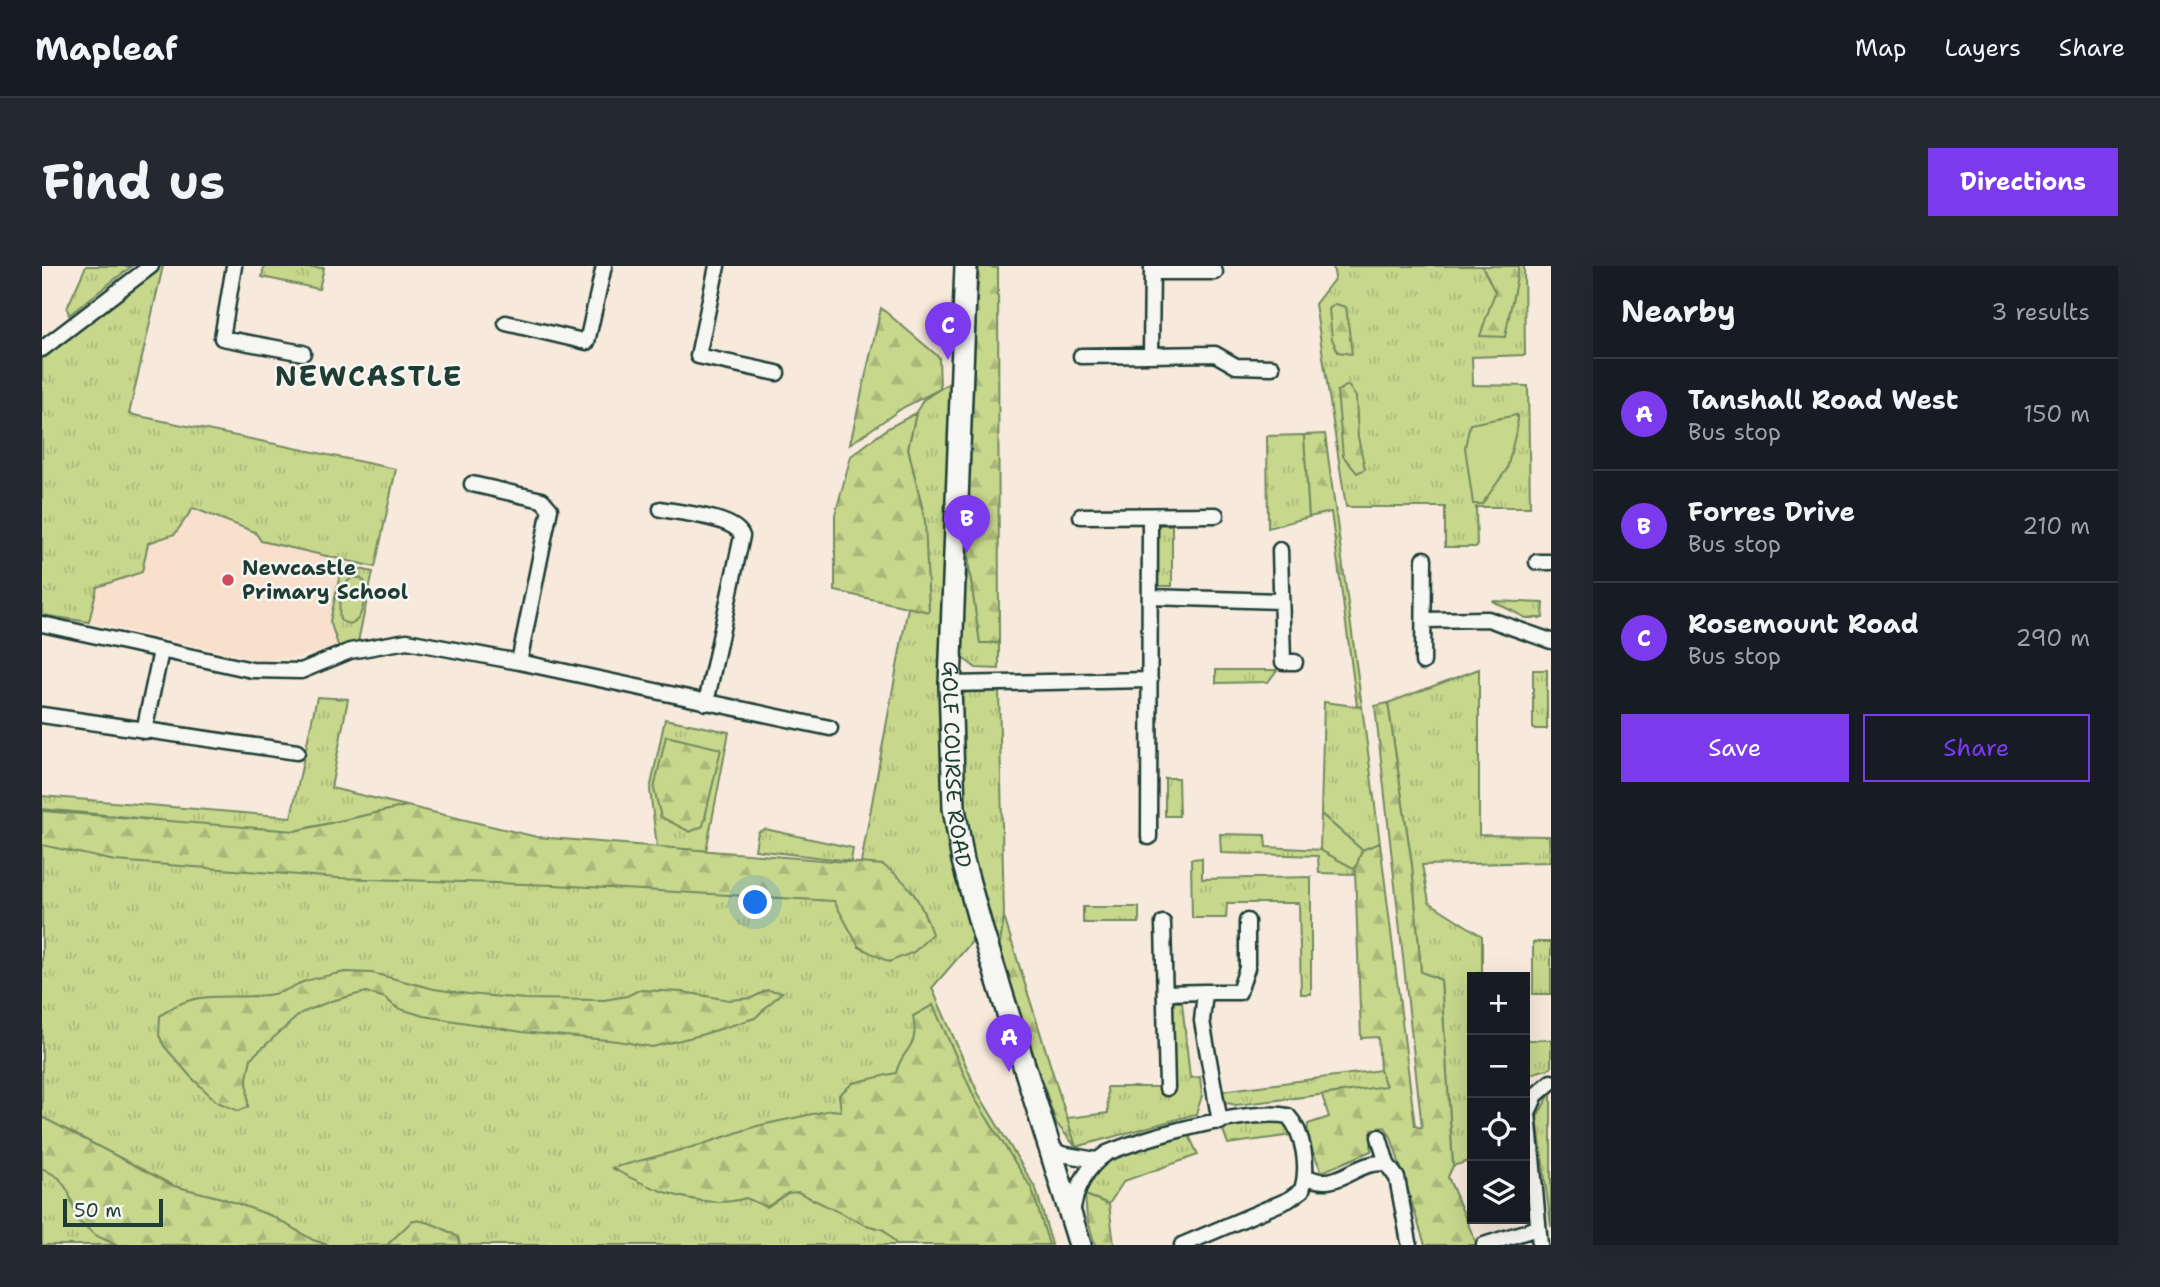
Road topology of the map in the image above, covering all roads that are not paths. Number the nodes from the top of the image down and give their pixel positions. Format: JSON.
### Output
{"nodes":[{"id":1,"x":151,"y":266,"type":"edge"},
{"id":2,"x":234,"y":266,"type":"edge"},
{"id":3,"x":604,"y":266,"type":"edge"},
{"id":4,"x":717,"y":266,"type":"edge"},
{"id":5,"x":965,"y":266,"type":"edge"},
{"id":6,"x":1152,"y":269,"type":"edge"},
{"id":7,"x":1215,"y":272,"type":"dead end"},
{"id":8,"x":506,"y":323,"type":"dead end"},
{"id":9,"x":42,"y":349,"type":"edge"},
{"id":10,"x":303,"y":353,"type":"dead end"},
{"id":11,"x":1151,"y":355,"type":"junction"},
{"id":12,"x":1081,"y":356,"type":"dead end"},
{"id":13,"x":1272,"y":367,"type":"dead end"},
{"id":14,"x":777,"y":373,"type":"dead end"},
{"id":15,"x":472,"y":484,"type":"dead end"},
{"id":16,"x":661,"y":509,"type":"dead end"},
{"id":17,"x":1216,"y":515,"type":"dead end"},
{"id":18,"x":1081,"y":516,"type":"dead end"},
{"id":19,"x":1150,"y":516,"type":"junction"},
{"id":20,"x":1280,"y":550,"type":"dead end"},
{"id":21,"x":1424,"y":559,"type":"dead end"},
{"id":22,"x":1150,"y":597,"type":"junction"},
{"id":23,"x":1281,"y":601,"type":"junction"},
{"id":24,"x":1424,"y":620,"type":"junction"},
{"id":25,"x":42,"y":624,"type":"edge"},
{"id":26,"x":1551,"y":641,"type":"edge"},
{"id":27,"x":161,"y":651,"type":"junction"},
{"id":28,"x":519,"y":662,"type":"junction"},
{"id":29,"x":1295,"y":662,"type":"dead end"},
{"id":30,"x":1423,"y":662,"type":"dead end"},
{"id":31,"x":1150,"y":680,"type":"junction"},
{"id":32,"x":950,"y":684,"type":"junction"},
{"id":33,"x":706,"y":703,"type":"junction"},
{"id":34,"x":42,"y":715,"type":"edge"},
{"id":35,"x":830,"y":728,"type":"dead end"},
{"id":36,"x":144,"y":731,"type":"junction"},
{"id":37,"x":297,"y":752,"type":"dead end"},
{"id":38,"x":1149,"y":837,"type":"dead end"},
{"id":39,"x":1247,"y":921,"type":"dead end"},
{"id":40,"x":1163,"y":923,"type":"dead end"},
{"id":41,"x":1205,"y":992,"type":"junction"},
{"id":42,"x":1165,"y":993,"type":"junction"},
{"id":43,"x":1546,"y":1085,"type":"edge"},
{"id":44,"x":1167,"y":1087,"type":"dead end"},
{"id":45,"x":1220,"y":1122,"type":"junction"},
{"id":46,"x":1379,"y":1137,"type":"dead end"},
{"id":47,"x":1050,"y":1147,"type":"junction"},
{"id":48,"x":1096,"y":1160,"type":"junction"},
{"id":49,"x":1387,"y":1164,"type":"junction"},
{"id":50,"x":1306,"y":1176,"type":"junction"},
{"id":51,"x":1072,"y":1220,"type":"junction"},
{"id":52,"x":1537,"y":1228,"type":"junction"},
{"id":53,"x":1409,"y":1242,"type":"dead end"},
{"id":54,"x":1080,"y":1245,"type":"edge"},
{"id":55,"x":1182,"y":1245,"type":"edge"},
{"id":56,"x":1484,"y":1245,"type":"edge"},
{"id":57,"x":1540,"y":1245,"type":"edge"}],
"edges":[{"from":1,"to":9,"type":"street"},
{"from":2,"to":10,"type":"street"},
{"from":3,"to":8,"type":"street"},
{"from":4,"to":14,"type":"street"},
{"from":5,"to":32,"type":"street","name":"GOLF COURSE ROAD"},
{"from":6,"to":7,"type":"street"},
{"from":6,"to":11,"type":"street"},
{"from":11,"to":12,"type":"street"},
{"from":11,"to":13,"type":"street"},
{"from":15,"to":28,"type":"street"},
{"from":16,"to":33,"type":"street"},
{"from":17,"to":19,"type":"street"},
{"from":18,"to":19,"type":"street"},
{"from":19,"to":22,"type":"street"},
{"from":20,"to":23,"type":"street"},
{"from":21,"to":24,"type":"street"},
{"from":22,"to":23,"type":"street"},
{"from":22,"to":31,"type":"street"},
{"from":23,"to":29,"type":"street"},
{"from":24,"to":26,"type":"street"},
{"from":24,"to":30,"type":"street"},
{"from":25,"to":27,"type":"street"},
{"from":27,"to":28,"type":"street"},
{"from":27,"to":36,"type":"street"},
{"from":28,"to":33,"type":"street"},
{"from":31,"to":32,"type":"street"},
{"from":31,"to":38,"type":"street"},
{"from":32,"to":47,"type":"street","name":"GOLF COURSE ROAD"},
{"from":33,"to":35,"type":"street"},
{"from":34,"to":36,"type":"street"},
{"from":36,"to":37,"type":"street"},
{"from":39,"to":41,"type":"street"},
{"from":40,"to":42,"type":"street"},
{"from":41,"to":42,"type":"street"},
{"from":41,"to":45,"type":"street"},
{"from":42,"to":44,"type":"street"},
{"from":43,"to":52,"type":"street"},
{"from":45,"to":48,"type":"street"},
{"from":45,"to":50,"type":"street"},
{"from":46,"to":49,"type":"street"},
{"from":47,"to":48,"type":"street"},
{"from":47,"to":51,"type":"street","name":"GOLF COURSE ROAD"},
{"from":48,"to":51,"type":"street"},
{"from":49,"to":50,"type":"street"},
{"from":49,"to":53,"type":"street"},
{"from":50,"to":55,"type":"street"},
{"from":51,"to":54,"type":"street","name":"GOLF COURSE ROAD"},
{"from":52,"to":56,"type":"street"},
{"from":52,"to":57,"type":"street"}]}
